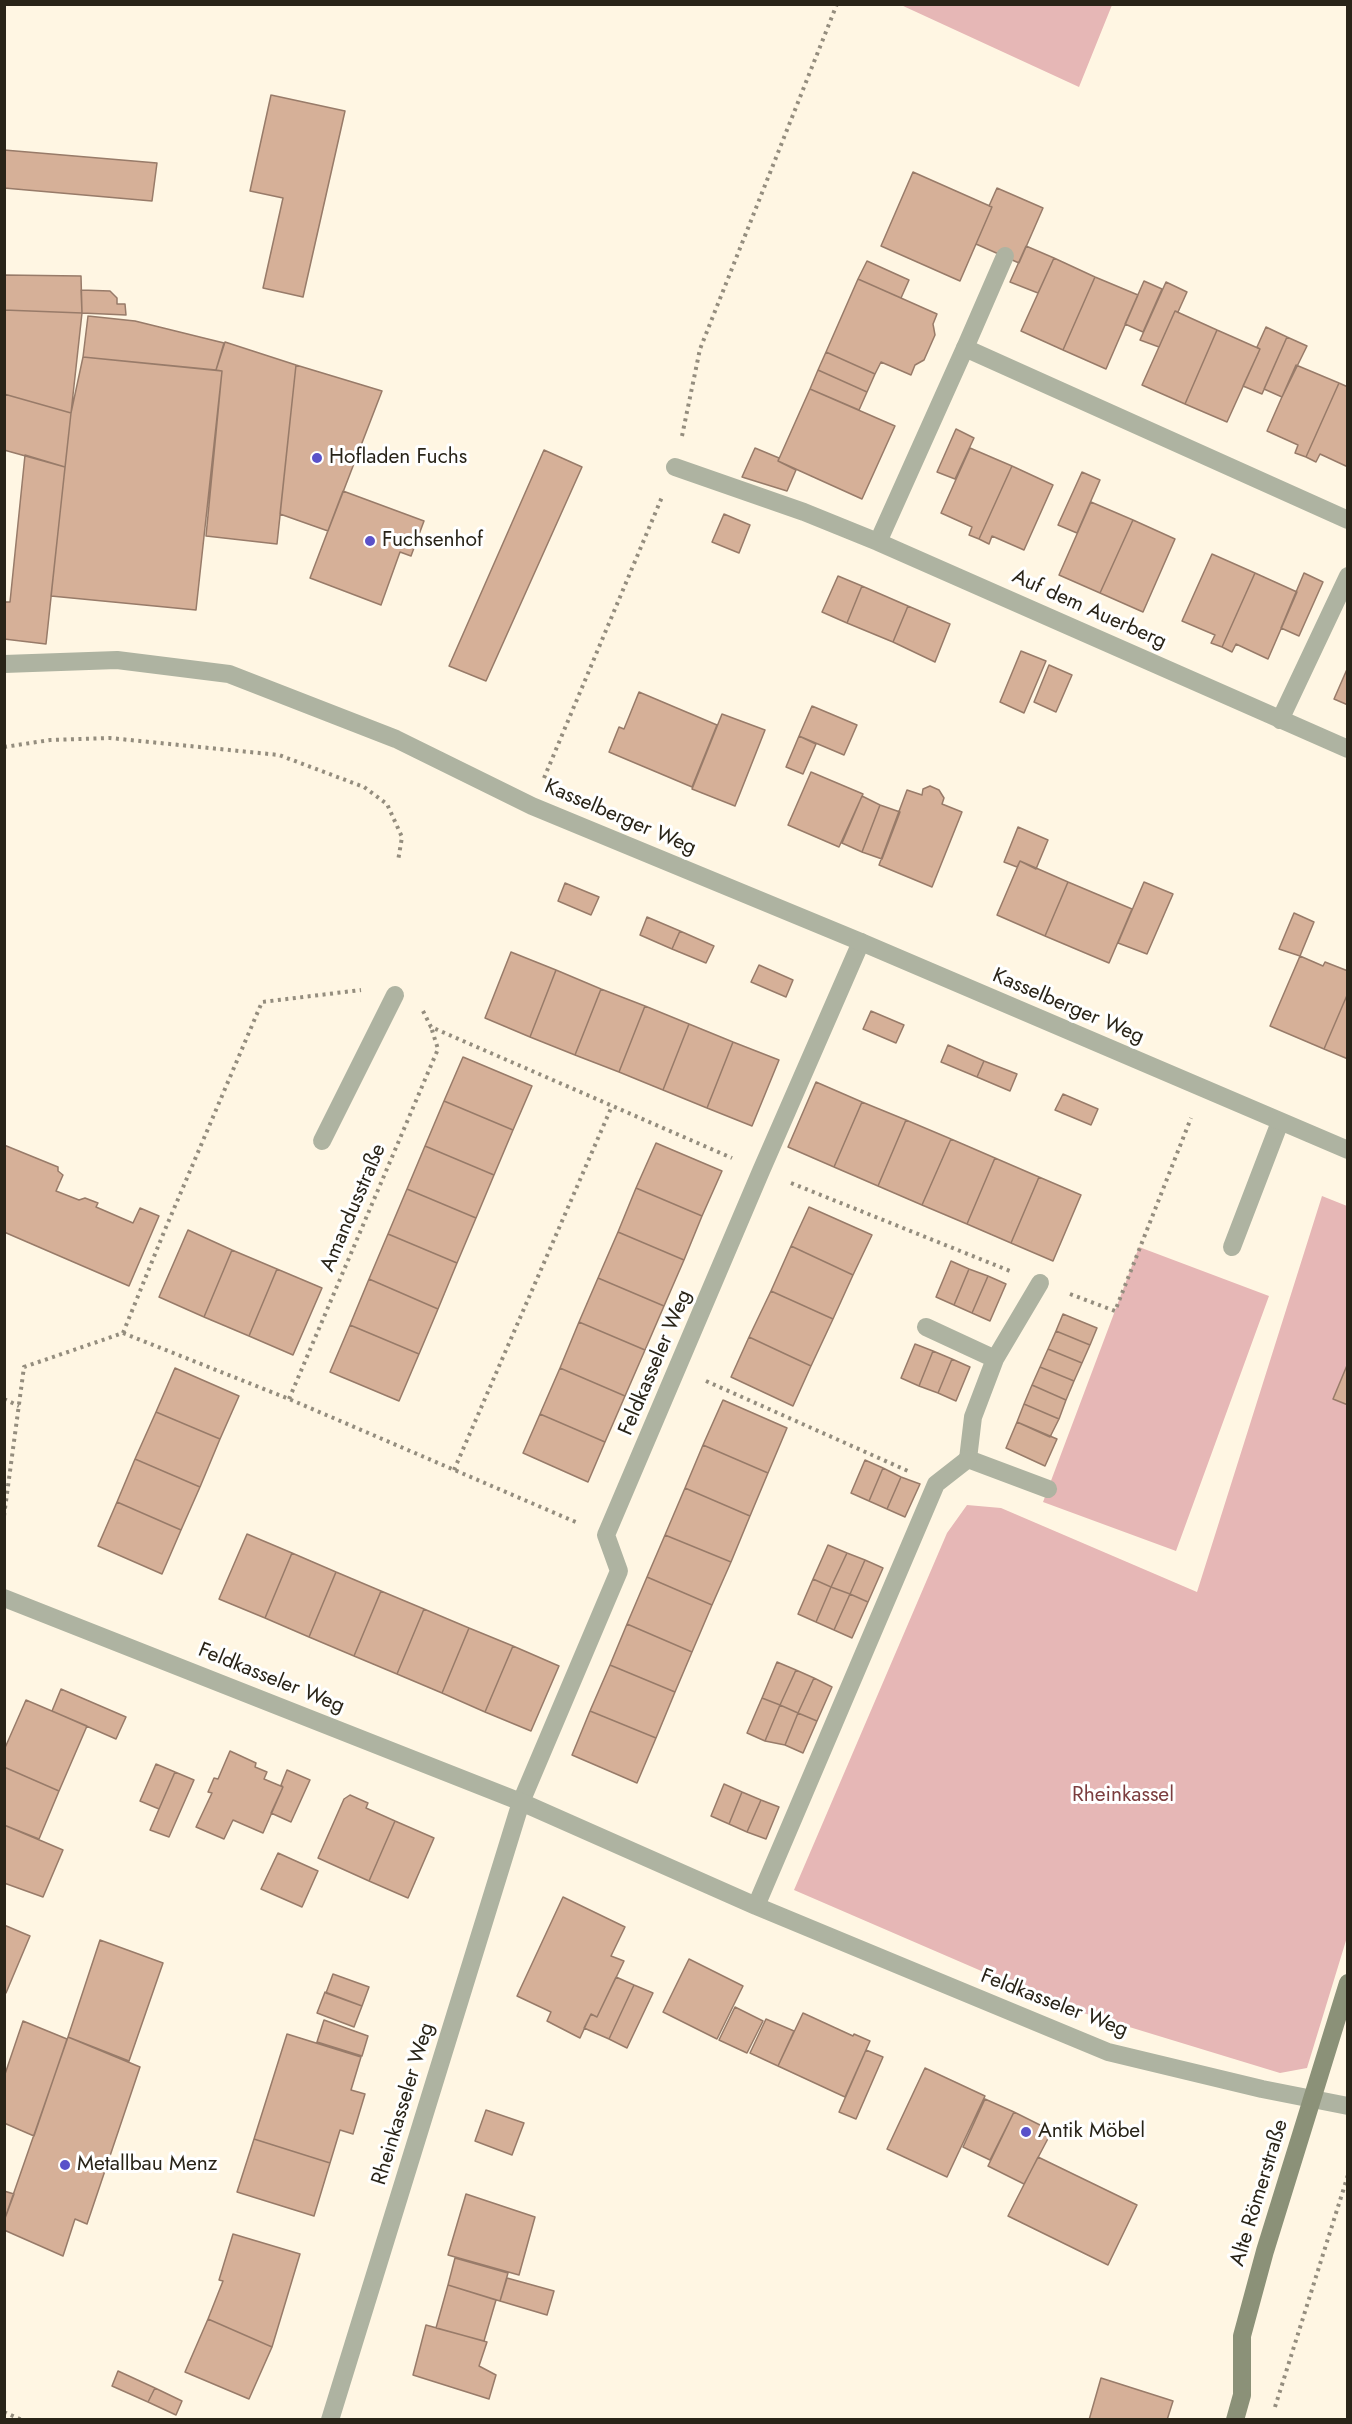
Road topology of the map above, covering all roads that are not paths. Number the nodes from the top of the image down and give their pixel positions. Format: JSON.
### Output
{"nodes":[{"id":1,"x":1005,"y":256,"type":"dead end"},
{"id":2,"x":965,"y":348,"type":"junction"},
{"id":3,"x":675,"y":467,"type":"road end"},
{"id":4,"x":1347,"y":520,"type":"edge"},
{"id":5,"x":879,"y":542,"type":"junction"},
{"id":6,"x":1347,"y":576,"type":"edge"},
{"id":7,"x":4,"y":664,"type":"edge"},
{"id":8,"x":1280,"y":720,"type":"junction"},
{"id":9,"x":1347,"y":749,"type":"edge"},
{"id":10,"x":861,"y":942,"type":"junction"},
{"id":11,"x":395,"y":995,"type":"dead end"},
{"id":12,"x":1280,"y":1122,"type":"junction"},
{"id":13,"x":322,"y":1141,"type":"dead end"},
{"id":14,"x":1347,"y":1150,"type":"edge"},
{"id":15,"x":1232,"y":1247,"type":"dead end"},
{"id":16,"x":1040,"y":1283,"type":"road end"},
{"id":17,"x":926,"y":1327,"type":"dead end"},
{"id":18,"x":995,"y":1359,"type":"junction"},
{"id":19,"x":968,"y":1459,"type":"junction"},
{"id":20,"x":1048,"y":1489,"type":"dead end"},
{"id":21,"x":4,"y":1598,"type":"edge"},
{"id":22,"x":521,"y":1802,"type":"junction"},
{"id":23,"x":756,"y":1906,"type":"junction"},
{"id":24,"x":1347,"y":1983,"type":"edge"},
{"id":25,"x":1311,"y":2099,"type":"junction"},
{"id":26,"x":1347,"y":2106,"type":"edge"},
{"id":27,"x":330,"y":2420,"type":"edge"},
{"id":28,"x":1234,"y":2420,"type":"edge"}],
"edges":[{"from":1,"to":2,"type":"street"},
{"from":2,"to":4,"type":"street"},
{"from":2,"to":5,"type":"street"},
{"from":3,"to":5,"type":"street","name":"Auf dem Auerberg"},
{"from":5,"to":8,"type":"street","name":"Auf dem Auerberg"},
{"from":6,"to":8,"type":"street"},
{"from":7,"to":10,"type":"street","name":"Kasselberger Weg"},
{"from":8,"to":9,"type":"street","name":"Auf dem Auerberg"},
{"from":10,"to":12,"type":"street","name":"Kasselberger Weg"},
{"from":10,"to":22,"type":"street","name":"Feldkasseler Weg"},
{"from":11,"to":13,"type":"street"},
{"from":12,"to":14,"type":"street","name":"Kasselberger Weg"},
{"from":12,"to":15,"type":"street"},
{"from":16,"to":18,"type":"street"},
{"from":17,"to":18,"type":"street"},
{"from":18,"to":19,"type":"street"},
{"from":19,"to":20,"type":"street"},
{"from":19,"to":23,"type":"street"},
{"from":21,"to":22,"type":"street","name":"Feldkasseler Weg"},
{"from":22,"to":23,"type":"street","name":"Feldkasseler Weg"},
{"from":22,"to":27,"type":"street","name":"Rheinkasseler Weg"},
{"from":23,"to":25,"type":"street","name":"Feldkasseler Weg"},
{"from":24,"to":25,"type":"street","name":"Alte Römerstraße"},
{"from":25,"to":26,"type":"street","name":"Feldkasseler Weg"},
{"from":25,"to":28,"type":"street","name":"Alte Römerstraße"}]}
